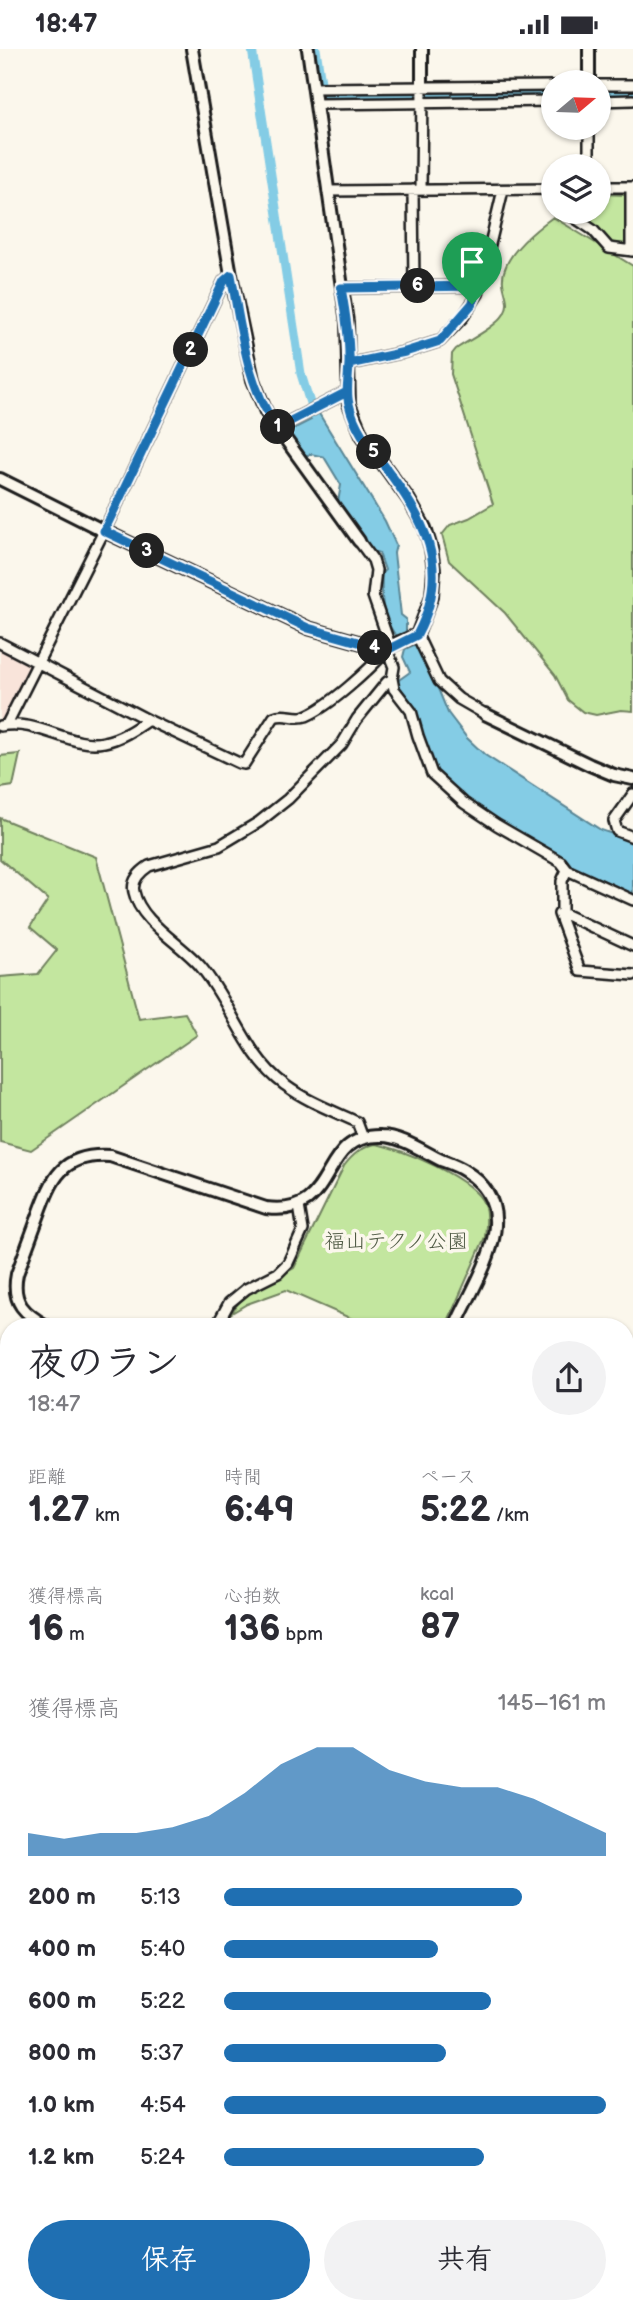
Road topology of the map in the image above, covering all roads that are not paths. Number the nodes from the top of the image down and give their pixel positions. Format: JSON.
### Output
{"nodes":[{"id":1,"x":192,"y":49,"type":"edge"},
{"id":2,"x":308,"y":49,"type":"edge"},
{"id":3,"x":422,"y":49,"type":"edge"},
{"id":4,"x":589,"y":49,"type":"edge"},
{"id":5,"x":589,"y":70,"type":"edge"},
{"id":6,"x":611,"y":85,"type":"edge"},
{"id":7,"x":633,"y":85,"type":"edge"},
{"id":8,"x":541,"y":87,"type":"edge"},
{"id":9,"x":319,"y":88,"type":"junction"},
{"id":10,"x":422,"y":95,"type":"junction"},
{"id":11,"x":541,"y":100,"type":"edge"},
{"id":12,"x":611,"y":100,"type":"edge"},
{"id":13,"x":633,"y":100,"type":"edge"},
{"id":14,"x":316,"y":104,"type":"junction"},
{"id":15,"x":611,"y":187,"type":"edge"},
{"id":16,"x":632,"y":187,"type":"edge"},
{"id":17,"x":541,"y":189,"type":"edge"},
{"id":18,"x":417,"y":190,"type":"junction"},
{"id":19,"x":503,"y":190,"type":"junction"},
{"id":20,"x":328,"y":191,"type":"junction"},
{"id":21,"x":584,"y":224,"type":"edge"},
{"id":22,"x":632,"y":251,"type":"edge"},
{"id":23,"x":231,"y":275,"type":"junction"},
{"id":24,"x":414,"y":286,"type":"junction"},
{"id":25,"x":480,"y":286,"type":"junction"},
{"id":26,"x":341,"y":288,"type":"junction"},
{"id":27,"x":349,"y":364,"type":"junction"},
{"id":28,"x":347,"y":392,"type":"junction"},
{"id":29,"x":277,"y":428,"type":"junction"},
{"id":30,"x":0,"y":479,"type":"edge"},
{"id":31,"x":104,"y":531,"type":"junction"},
{"id":32,"x":359,"y":541,"type":"joint"},
{"id":33,"x":417,"y":635,"type":"junction"},
{"id":34,"x":0,"y":643,"type":"edge"},
{"id":35,"x":389,"y":649,"type":"junction"},
{"id":36,"x":38,"y":662,"type":"junction"},
{"id":37,"x":392,"y":679,"type":"junction"},
{"id":38,"x":485,"y":714,"type":"joint"},
{"id":39,"x":148,"y":720,"type":"junction"},
{"id":40,"x":4,"y":725,"type":"edge"},
{"id":41,"x":633,"y":779,"type":"edge"},
{"id":42,"x":633,"y":794,"type":"edge"},
{"id":43,"x":633,"y":837,"type":"edge"},
{"id":44,"x":567,"y":870,"type":"junction"},
{"id":45,"x":633,"y":900,"type":"edge"},
{"id":46,"x":562,"y":913,"type":"junction"},
{"id":47,"x":633,"y":946,"type":"edge"},
{"id":48,"x":633,"y":975,"type":"edge"},
{"id":49,"x":363,"y":1138,"type":"junction"},
{"id":50,"x":299,"y":1206,"type":"junction"},
{"id":51,"x":34,"y":1318,"type":"edge"},
{"id":52,"x":221,"y":1318,"type":"edge"},
{"id":53,"x":459,"y":1318,"type":"edge"}],
"edges":[{"from":1,"to":23,"type":"street"},
{"from":2,"to":9,"type":"street"},
{"from":3,"to":10,"type":"street"},
{"from":4,"to":5,"type":"street"},
{"from":6,"to":7,"type":"street"},
{"from":8,"to":10,"type":"street"},
{"from":9,"to":10,"type":"street"},
{"from":9,"to":14,"type":"street"},
{"from":10,"to":11,"type":"street"},
{"from":10,"to":14,"type":"street"},
{"from":10,"to":18,"type":"street"},
{"from":12,"to":13,"type":"street"},
{"from":14,"to":20,"type":"street"},
{"from":15,"to":16,"type":"street"},
{"from":16,"to":22,"type":"street"},
{"from":17,"to":19,"type":"street"},
{"from":18,"to":19,"type":"street"},
{"from":18,"to":20,"type":"street"},
{"from":18,"to":24,"type":"street"},
{"from":19,"to":25,"type":"street"},
{"from":20,"to":26,"type":"street"},
{"from":21,"to":22,"type":"street"},
{"from":23,"to":29,"type":"street"},
{"from":23,"to":31,"type":"street"},
{"from":24,"to":25,"type":"street"},
{"from":24,"to":26,"type":"street"},
{"from":25,"to":27,"type":"street"},
{"from":26,"to":27,"type":"street"},
{"from":27,"to":28,"type":"street"},
{"from":28,"to":29,"type":"street"},
{"from":28,"to":33,"type":"street"},
{"from":29,"to":32,"type":"street"},
{"from":30,"to":31,"type":"street"},
{"from":31,"to":35,"type":"street"},
{"from":31,"to":36,"type":"street"},
{"from":32,"to":35,"type":"street"},
{"from":33,"to":35,"type":"street"},
{"from":33,"to":38,"type":"street"},
{"from":34,"to":36,"type":"street"},
{"from":35,"to":37,"type":"street"},
{"from":35,"to":39,"type":"street"},
{"from":36,"to":39,"type":"street"},
{"from":36,"to":40,"type":"street"},
{"from":37,"to":44,"type":"street"},
{"from":37,"to":49,"type":"street"},
{"from":38,"to":41,"type":"street"},
{"from":39,"to":40,"type":"street"},
{"from":42,"to":43,"type":"street"},
{"from":44,"to":45,"type":"street"},
{"from":44,"to":46,"type":"street"},
{"from":46,"to":47,"type":"street"},
{"from":46,"to":48,"type":"street"},
{"from":49,"to":50,"type":"street"},
{"from":49,"to":53,"type":"street"},
{"from":50,"to":51,"type":"street"},
{"from":50,"to":52,"type":"street"}]}
